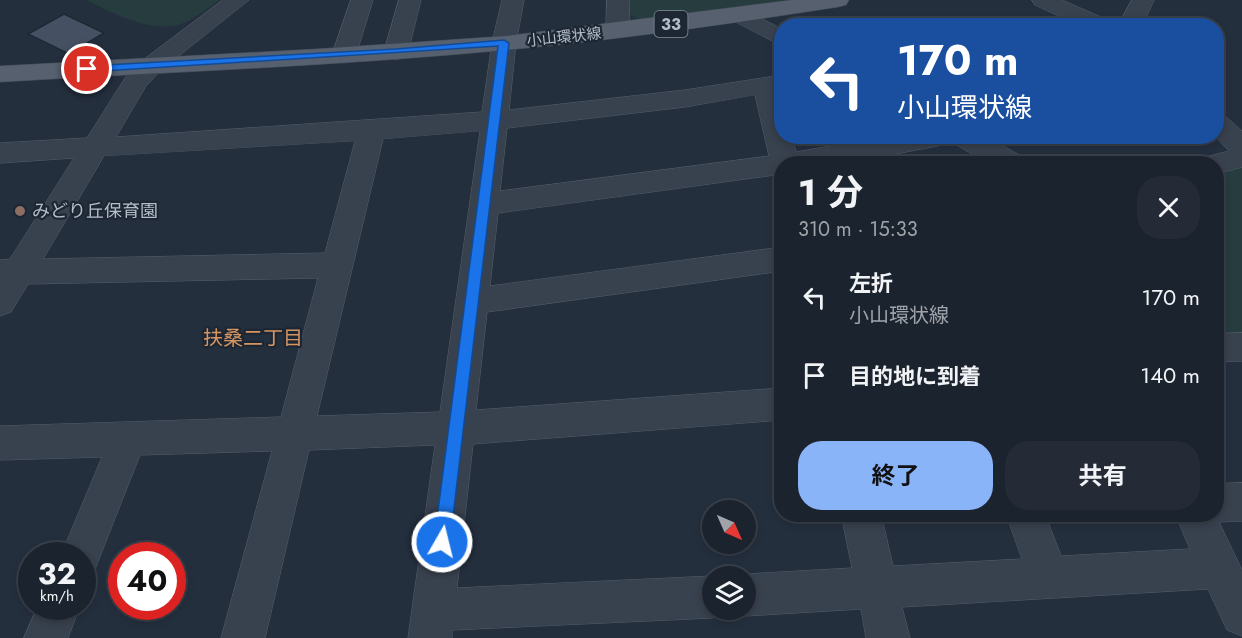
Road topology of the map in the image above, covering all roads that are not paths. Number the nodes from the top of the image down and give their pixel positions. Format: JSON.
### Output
{"nodes":[{"id":1,"x":238,"y":0,"type":"edge"},
{"id":2,"x":362,"y":0,"type":"edge"},
{"id":3,"x":410,"y":0,"type":"edge"},
{"id":4,"x":513,"y":0,"type":"edge"},
{"id":5,"x":618,"y":0,"type":"edge"},
{"id":6,"x":838,"y":0,"type":"edge"},
{"id":7,"x":1043,"y":0,"type":"edge"},
{"id":8,"x":1143,"y":0,"type":"edge"},
{"id":9,"x":740,"y":15,"type":"junction"},
{"id":10,"x":1080,"y":18,"type":"edge"},
{"id":11,"x":1134,"y":18,"type":"edge"},
{"id":12,"x":618,"y":31,"type":"junction"},
{"id":13,"x":774,"y":34,"type":"edge"},
{"id":14,"x":504,"y":43,"type":"junction"},
{"id":15,"x":396,"y":52,"type":"junction"},
{"id":16,"x":344,"y":55,"type":"junction"},
{"id":17,"x":152,"y":65,"type":"junction"},
{"id":18,"x":0,"y":74,"type":"edge"},
{"id":19,"x":774,"y":85,"type":"edge"},
{"id":20,"x":494,"y":121,"type":"junction"},
{"id":21,"x":372,"y":129,"type":"junction"},
{"id":22,"x":1224,"y":130,"type":"edge"},
{"id":23,"x":899,"y":144,"type":"edge"},
{"id":24,"x":977,"y":144,"type":"edge"},
{"id":25,"x":95,"y":147,"type":"junction"},
{"id":26,"x":1242,"y":147,"type":"edge"},
{"id":27,"x":0,"y":153,"type":"edge"},
{"id":28,"x":830,"y":156,"type":"edge"},
{"id":29,"x":998,"y":156,"type":"edge"},
{"id":30,"x":1242,"y":157,"type":"edge"},
{"id":31,"x":1224,"y":162,"type":"edge"},
{"id":32,"x":774,"y":165,"type":"edge"},
{"id":33,"x":485,"y":204,"type":"junction"},
{"id":34,"x":774,"y":260,"type":"edge"},
{"id":35,"x":339,"y":265,"type":"junction"},
{"id":36,"x":10,"y":272,"type":"edge"},
{"id":37,"x":474,"y":301,"type":"junction"},
{"id":38,"x":0,"y":303,"type":"edge"},
{"id":39,"x":1242,"y":347,"type":"edge"},
{"id":40,"x":1224,"y":348,"type":"edge"},
{"id":41,"x":774,"y":405,"type":"edge"},
{"id":42,"x":458,"y":428,"type":"junction"},
{"id":43,"x":292,"y":433,"type":"junction"},
{"id":44,"x":129,"y":437,"type":"junction"},
{"id":45,"x":0,"y":442,"type":"edge"},
{"id":46,"x":1242,"y":502,"type":"edge"},
{"id":47,"x":1224,"y":503,"type":"edge"},
{"id":48,"x":863,"y":522,"type":"edge"},
{"id":49,"x":1028,"y":522,"type":"edge"},
{"id":50,"x":1198,"y":522,"type":"edge"},
{"id":51,"x":86,"y":542,"type":"edge"},
{"id":52,"x":1219,"y":568,"type":"junction"},
{"id":53,"x":1049,"y":577,"type":"junction"},
{"id":54,"x":877,"y":589,"type":"junction"},
{"id":55,"x":756,"y":595,"type":"edge"},
{"id":56,"x":702,"y":598,"type":"edge"},
{"id":57,"x":1242,"y":615,"type":"edge"},
{"id":58,"x":53,"y":620,"type":"edge"},
{"id":59,"x":431,"y":624,"type":"edge"},
{"id":60,"x":46,"y":638,"type":"edge"},
{"id":61,"x":243,"y":638,"type":"edge"},
{"id":62,"x":888,"y":638,"type":"edge"}],
"edges":[{"from":1,"to":17,"type":"street"},
{"from":2,"to":16,"type":"street"},
{"from":3,"to":15,"type":"street"},
{"from":4,"to":14,"type":"street"},
{"from":5,"to":12,"type":"street"},
{"from":6,"to":9,"type":"main road","name":"小山環状線","number":"33"},
{"from":7,"to":10,"type":"street"},
{"from":8,"to":11,"type":"street"},
{"from":9,"to":12,"type":"main road","name":"小山環状線","number":"33"},
{"from":9,"to":13,"type":"street"},
{"from":12,"to":14,"type":"main road","name":"小山環状線","number":"33"},
{"from":14,"to":15,"type":"main road","name":"小山環状線","number":"33"},
{"from":14,"to":20,"type":"street"},
{"from":15,"to":16,"type":"main road","name":"小山環状線","number":"33"},
{"from":16,"to":17,"type":"main road","name":"小山環状線","number":"33"},
{"from":17,"to":18,"type":"main road","name":"小山環状線","number":"33"},
{"from":17,"to":25,"type":"street"},
{"from":19,"to":20,"type":"street"},
{"from":20,"to":21,"type":"street"},
{"from":20,"to":33,"type":"street"},
{"from":21,"to":25,"type":"street"},
{"from":21,"to":35,"type":"street"},
{"from":22,"to":26,"type":"street"},
{"from":23,"to":28,"type":"street"},
{"from":24,"to":29,"type":"street"},
{"from":25,"to":27,"type":"street"},
{"from":25,"to":36,"type":"street"},
{"from":30,"to":31,"type":"street"},
{"from":32,"to":33,"type":"street"},
{"from":33,"to":37,"type":"street"},
{"from":34,"to":37,"type":"street"},
{"from":35,"to":36,"type":"street"},
{"from":35,"to":43,"type":"street"},
{"from":36,"to":38,"type":"street"},
{"from":37,"to":42,"type":"street"},
{"from":39,"to":40,"type":"street"},
{"from":41,"to":42,"type":"street"},
{"from":42,"to":43,"type":"street"},
{"from":42,"to":59,"type":"street"},
{"from":43,"to":44,"type":"street"},
{"from":43,"to":61,"type":"street"},
{"from":44,"to":45,"type":"street"},
{"from":44,"to":51,"type":"street"},
{"from":46,"to":47,"type":"street"},
{"from":48,"to":54,"type":"street"},
{"from":49,"to":53,"type":"street"},
{"from":50,"to":52,"type":"street"},
{"from":52,"to":53,"type":"street"},
{"from":52,"to":57,"type":"street"},
{"from":53,"to":54,"type":"street"},
{"from":54,"to":55,"type":"street"},
{"from":54,"to":62,"type":"street"},
{"from":56,"to":59,"type":"street"},
{"from":58,"to":60,"type":"street"}]}
